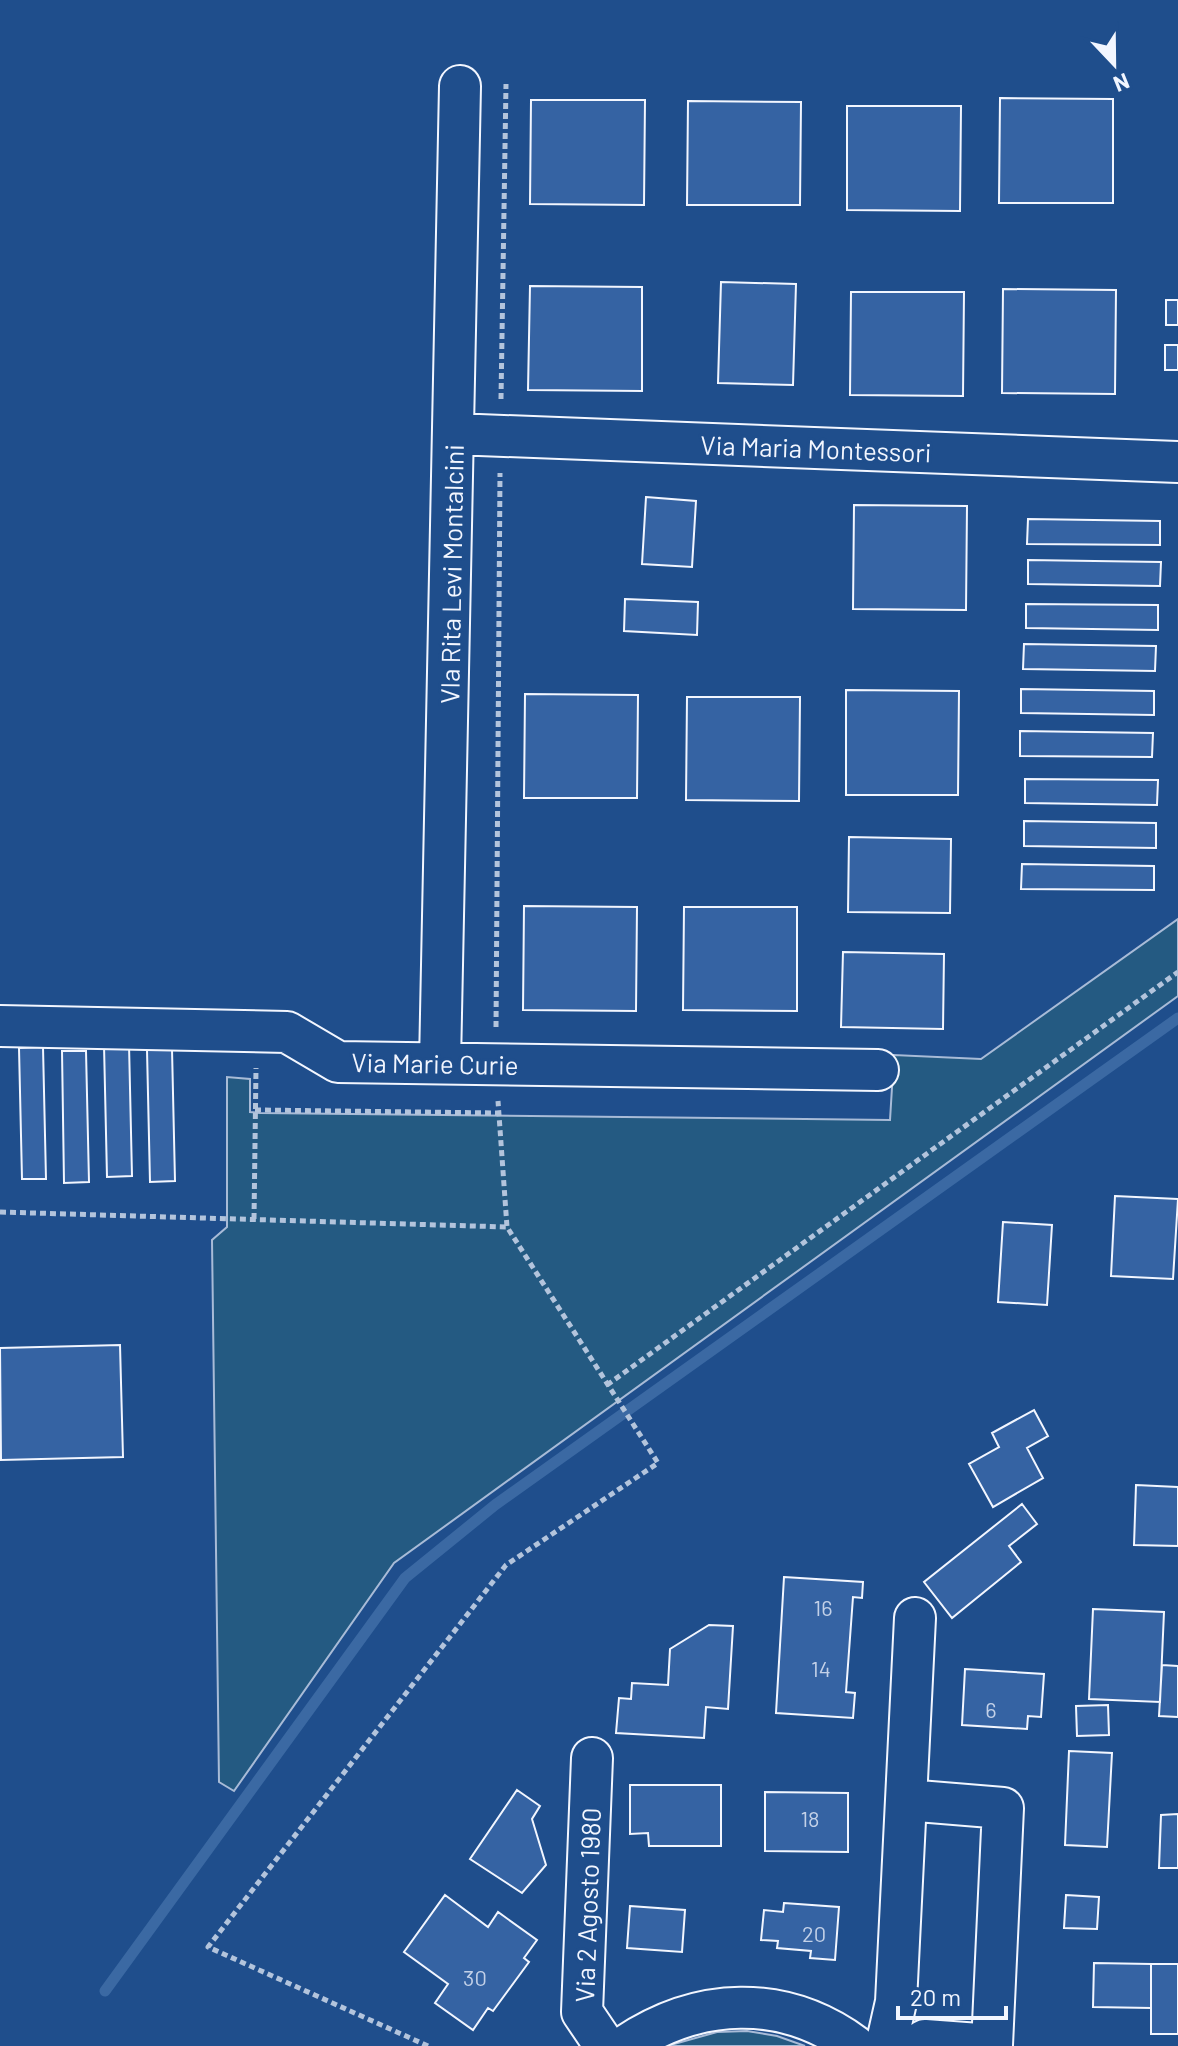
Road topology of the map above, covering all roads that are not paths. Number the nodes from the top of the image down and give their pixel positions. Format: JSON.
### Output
{"nodes":[{"id":1,"x":460,"y":86,"type":"dead end"},
{"id":2,"x":454,"y":434,"type":"junction"},
{"id":3,"x":1178,"y":462,"type":"edge"},
{"id":4,"x":0,"y":1026,"type":"edge"},
{"id":5,"x":440,"y":1063,"type":"junction"},
{"id":6,"x":878,"y":1070,"type":"dead end"},
{"id":7,"x":915,"y":1618,"type":"dead end"},
{"id":8,"x":592,"y":1758,"type":"dead end"},
{"id":9,"x":906,"y":1800,"type":"junction"},
{"id":10,"x":605,"y":2046,"type":"edge"},
{"id":11,"x":625,"y":2046,"type":"edge"},
{"id":12,"x":855,"y":2046,"type":"edge"},
{"id":13,"x":886,"y":2046,"type":"edge"},
{"id":14,"x":916,"y":2046,"type":"edge"}],
"edges":[{"from":1,"to":2,"type":"street","name":"VIa Rita Levi Montalcini"},
{"from":2,"to":3,"type":"street","name":"Via Maria Montessori"},
{"from":2,"to":5,"type":"street","name":"VIa Rita Levi Montalcini"},
{"from":4,"to":5,"type":"street","name":"Via Marie Curie"},
{"from":5,"to":6,"type":"street","name":"Via Marie Curie"},
{"from":7,"to":9,"type":"street"},
{"from":8,"to":10,"type":"street","name":"Via 2 Agosto 1980"},
{"from":9,"to":13,"type":"street"},
{"from":9,"to":14,"type":"street"},
{"from":11,"to":12,"type":"street"}]}
